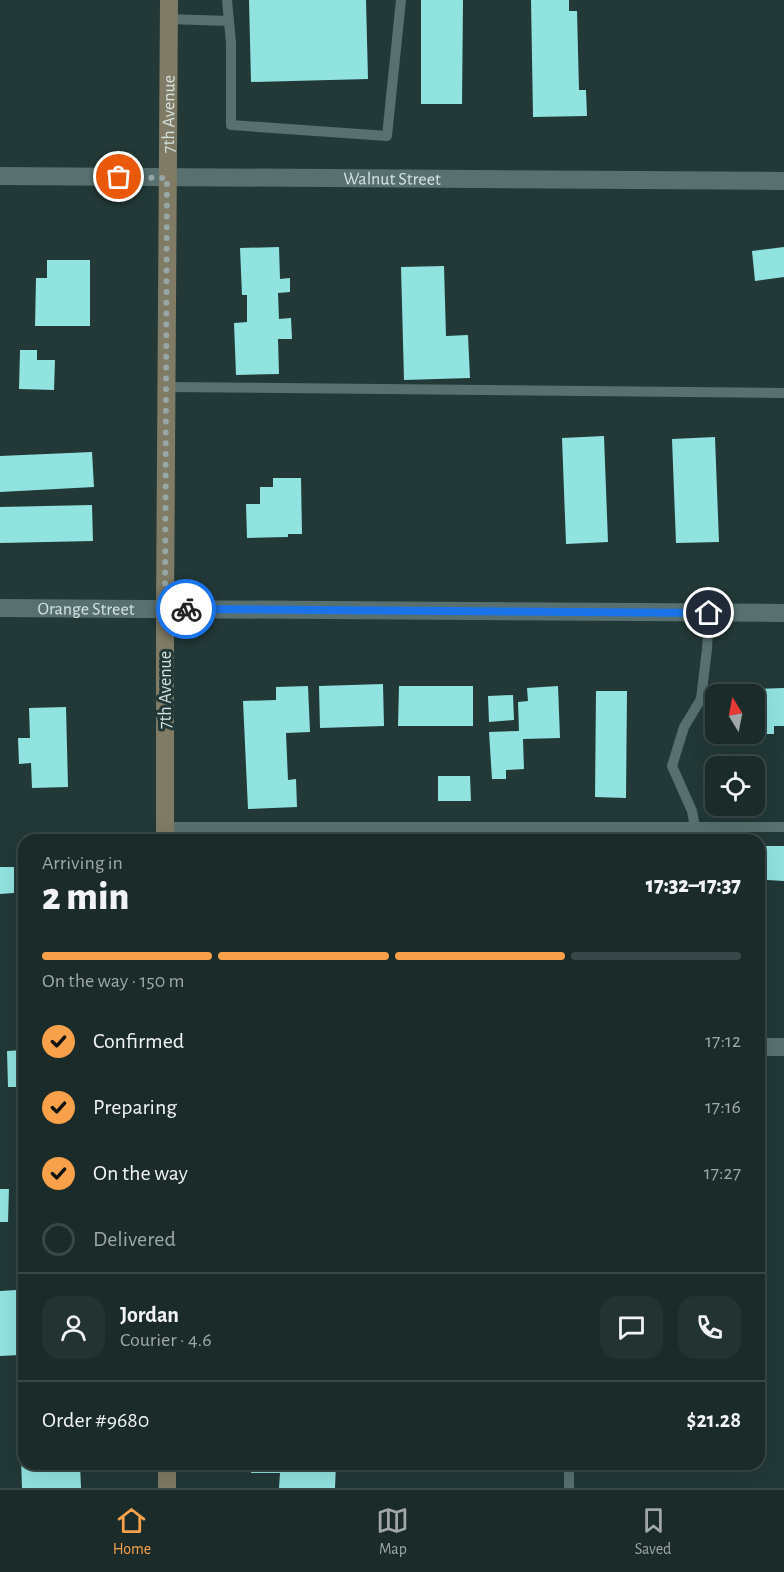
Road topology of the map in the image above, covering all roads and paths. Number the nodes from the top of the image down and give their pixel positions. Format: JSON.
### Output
{"nodes":[{"id":1,"x":169,"y":0,"type":"edge"},
{"id":2,"x":227,"y":0,"type":"edge"},
{"id":3,"x":401,"y":0,"type":"edge"},
{"id":4,"x":168,"y":19,"type":"junction"},
{"id":5,"x":228,"y":21,"type":"junction"},
{"id":6,"x":0,"y":176,"type":"edge"},
{"id":7,"x":167,"y":178,"type":"junction"},
{"id":8,"x":784,"y":181,"type":"edge"},
{"id":9,"x":166,"y":387,"type":"junction"},
{"id":10,"x":784,"y":393,"type":"edge"},
{"id":11,"x":0,"y":608,"type":"edge"},
{"id":12,"x":165,"y":609,"type":"junction"},
{"id":13,"x":709,"y":613,"type":"junction"},
{"id":14,"x":784,"y":613,"type":"edge"},
{"id":15,"x":695,"y":827,"type":"junction"},
{"id":16,"x":784,"y":827,"type":"edge"},
{"id":17,"x":165,"y":834,"type":"edge"},
{"id":18,"x":693,"y":834,"type":"edge"},
{"id":19,"x":765,"y":1047,"type":"edge"},
{"id":20,"x":784,"y":1047,"type":"edge"},
{"id":21,"x":167,"y":1470,"type":"edge"},
{"id":22,"x":569,"y":1470,"type":"edge"},
{"id":23,"x":167,"y":1488,"type":"edge"},
{"id":24,"x":569,"y":1488,"type":"edge"}],
"edges":[{"from":1,"to":4,"type":"street","name":"7th Avenue"},
{"from":2,"to":5,"type":"lane"},
{"from":3,"to":5,"type":"lane"},
{"from":4,"to":5,"type":"lane"},
{"from":4,"to":7,"type":"street","name":"7th Avenue"},
{"from":6,"to":7,"type":"street","name":"Walnut Street"},
{"from":7,"to":8,"type":"street","name":"Walnut Street"},
{"from":7,"to":9,"type":"street","name":"7th Avenue"},
{"from":9,"to":10,"type":"lane"},
{"from":9,"to":12,"type":"street","name":"7th Avenue"},
{"from":11,"to":12,"type":"street","name":"Orange Street"},
{"from":12,"to":13,"type":"street","name":"Orange Street"},
{"from":12,"to":17,"type":"street","name":"7th Avenue"},
{"from":13,"to":14,"type":"street","name":"Orange Street"},
{"from":13,"to":15,"type":"lane"},
{"from":15,"to":16,"type":"lane"},
{"from":15,"to":17,"type":"lane"},
{"from":15,"to":18,"type":"lane"},
{"from":19,"to":20,"type":"street"},
{"from":21,"to":23,"type":"street"},
{"from":22,"to":24,"type":"lane"}]}
